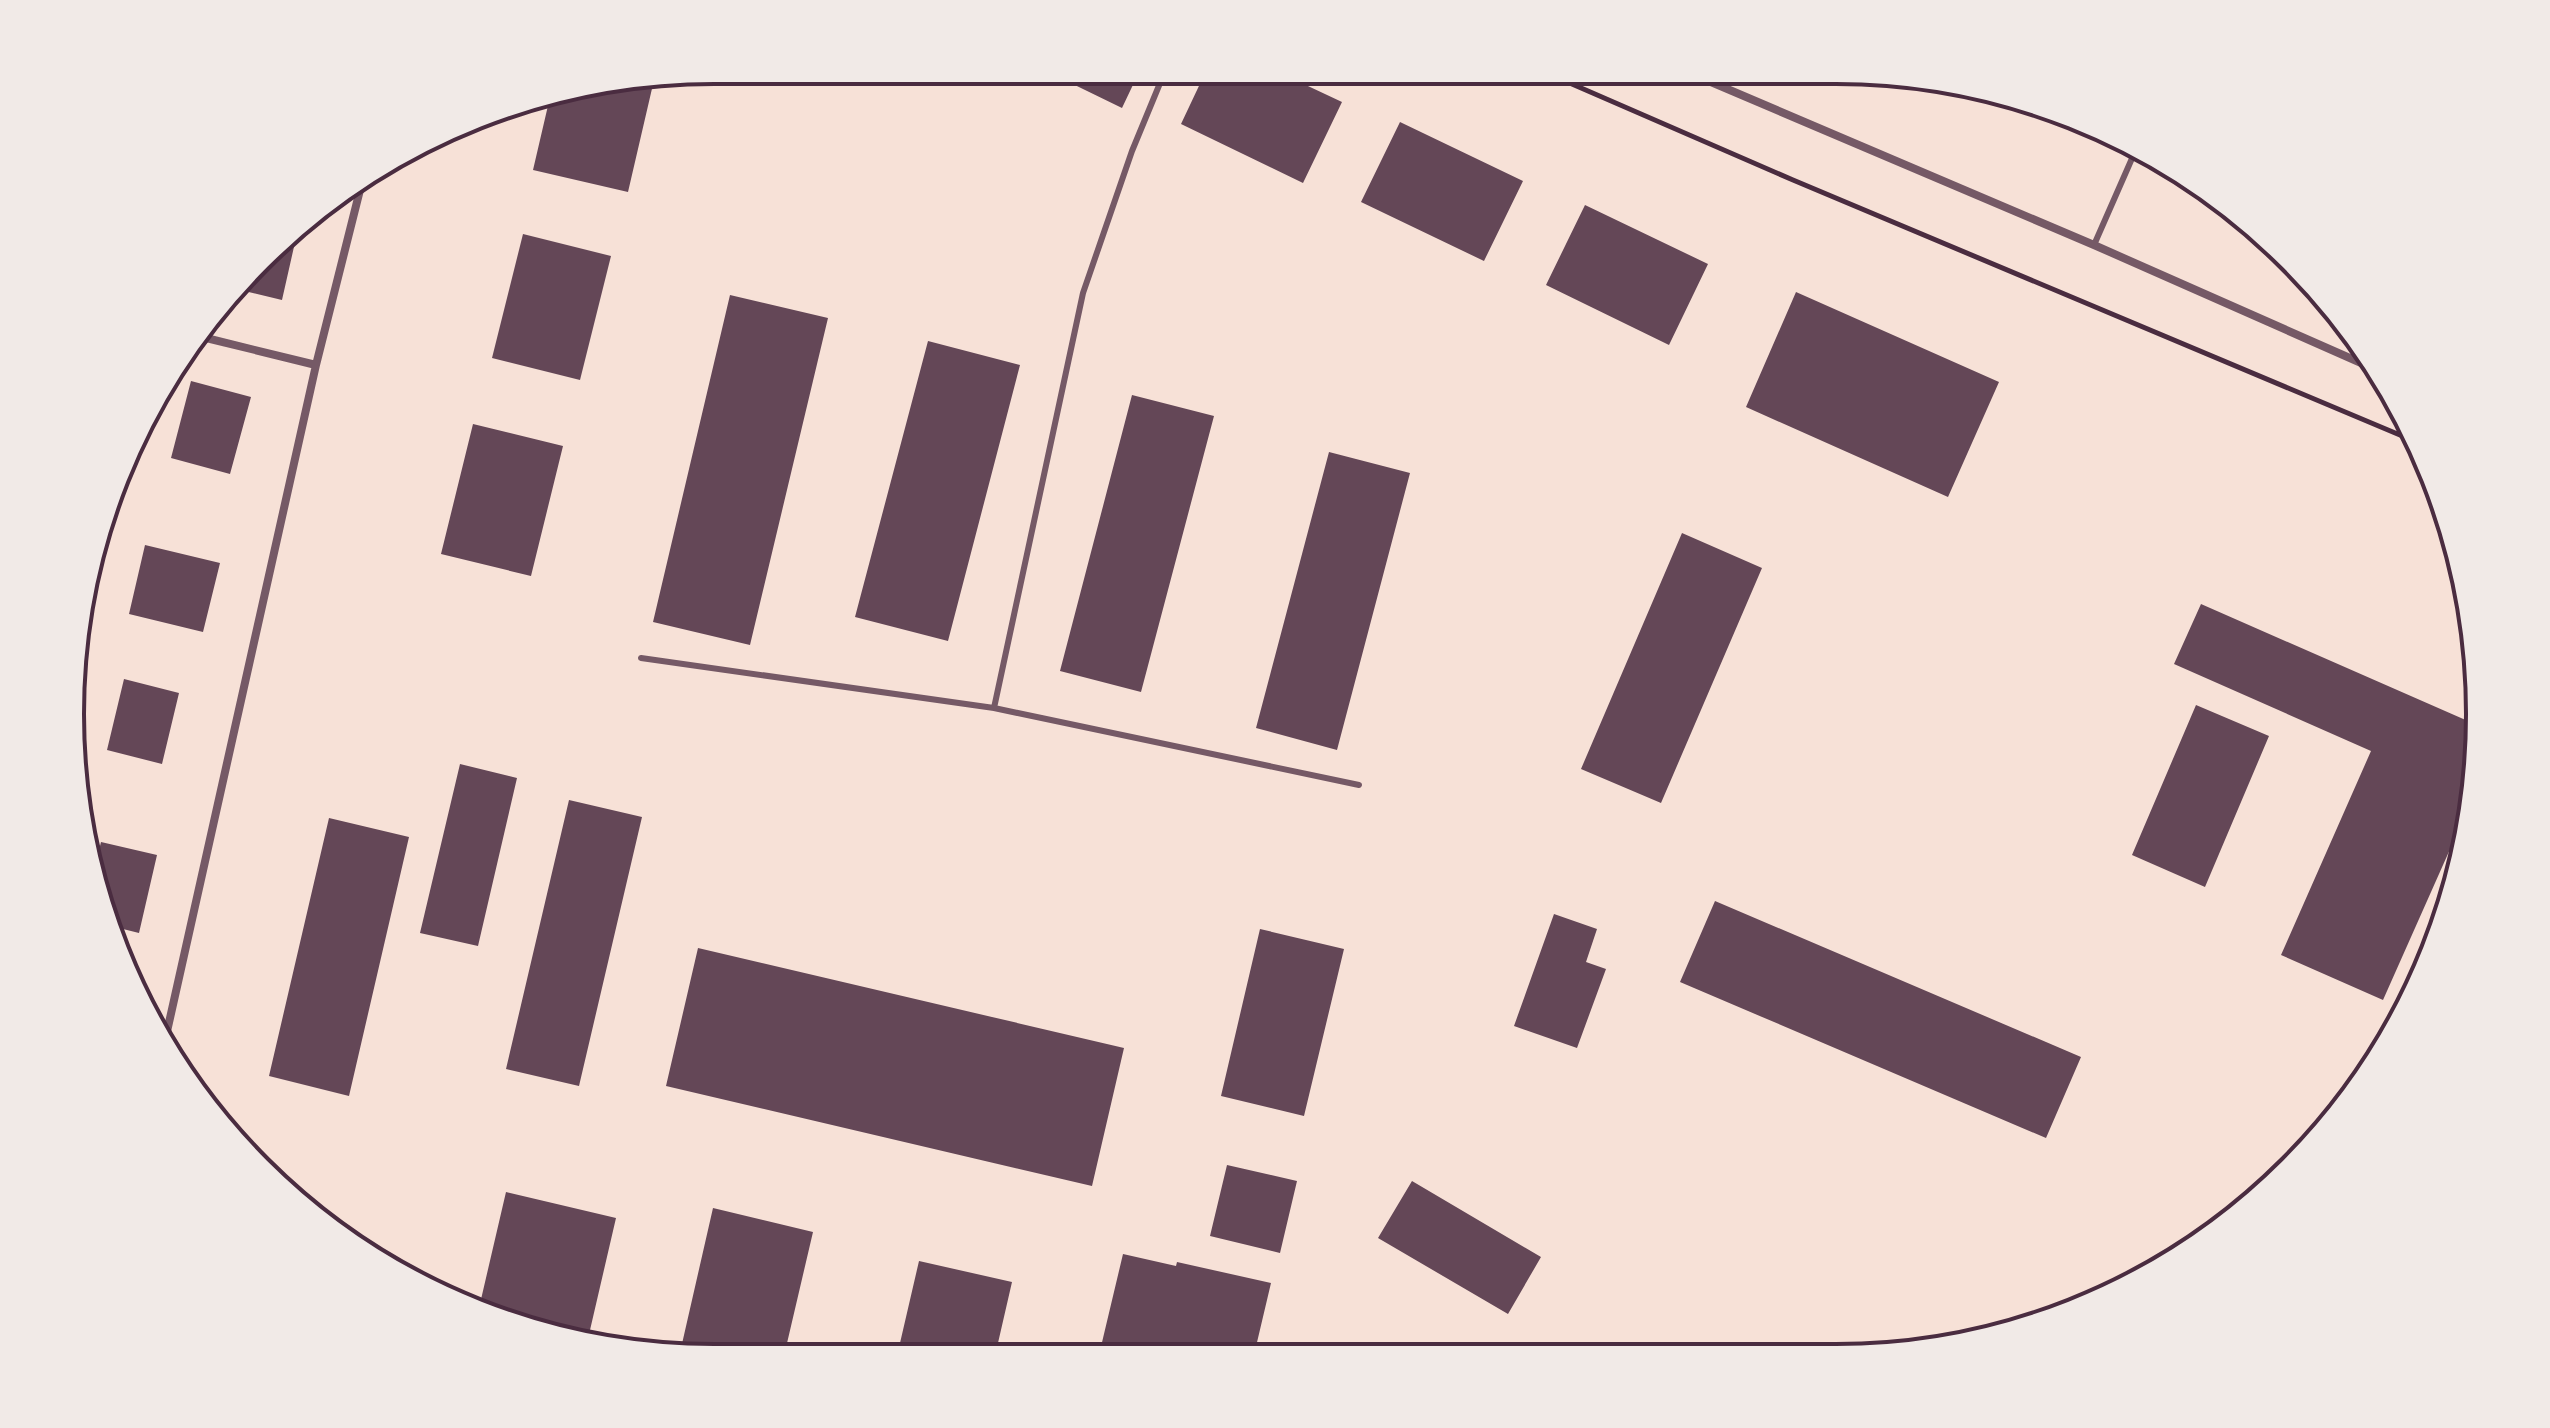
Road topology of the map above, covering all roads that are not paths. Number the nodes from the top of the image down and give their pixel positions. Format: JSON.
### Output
{"nodes":[{"id":1,"x":1160,"y":84,"type":"edge"},
{"id":2,"x":1725,"y":84,"type":"edge"},
{"id":3,"x":2132,"y":158,"type":"edge"},
{"id":4,"x":359,"y":193,"type":"edge"},
{"id":5,"x":2094,"y":245,"type":"junction"},
{"id":6,"x":208,"y":338,"type":"edge"},
{"id":7,"x":2358,"y":362,"type":"edge"},
{"id":8,"x":316,"y":365,"type":"junction"},
{"id":9,"x":641,"y":658,"type":"dead end"},
{"id":10,"x":994,"y":708,"type":"junction"},
{"id":11,"x":1359,"y":785,"type":"dead end"},
{"id":12,"x":168,"y":1028,"type":"edge"}],
"edges":[{"from":1,"to":10,"type":"lane"},
{"from":2,"to":5,"type":"street"},
{"from":3,"to":5,"type":"lane"},
{"from":4,"to":8,"type":"street"},
{"from":5,"to":7,"type":"street"},
{"from":6,"to":8,"type":"street"},
{"from":8,"to":12,"type":"street"},
{"from":9,"to":10,"type":"lane"},
{"from":10,"to":11,"type":"lane"}]}
